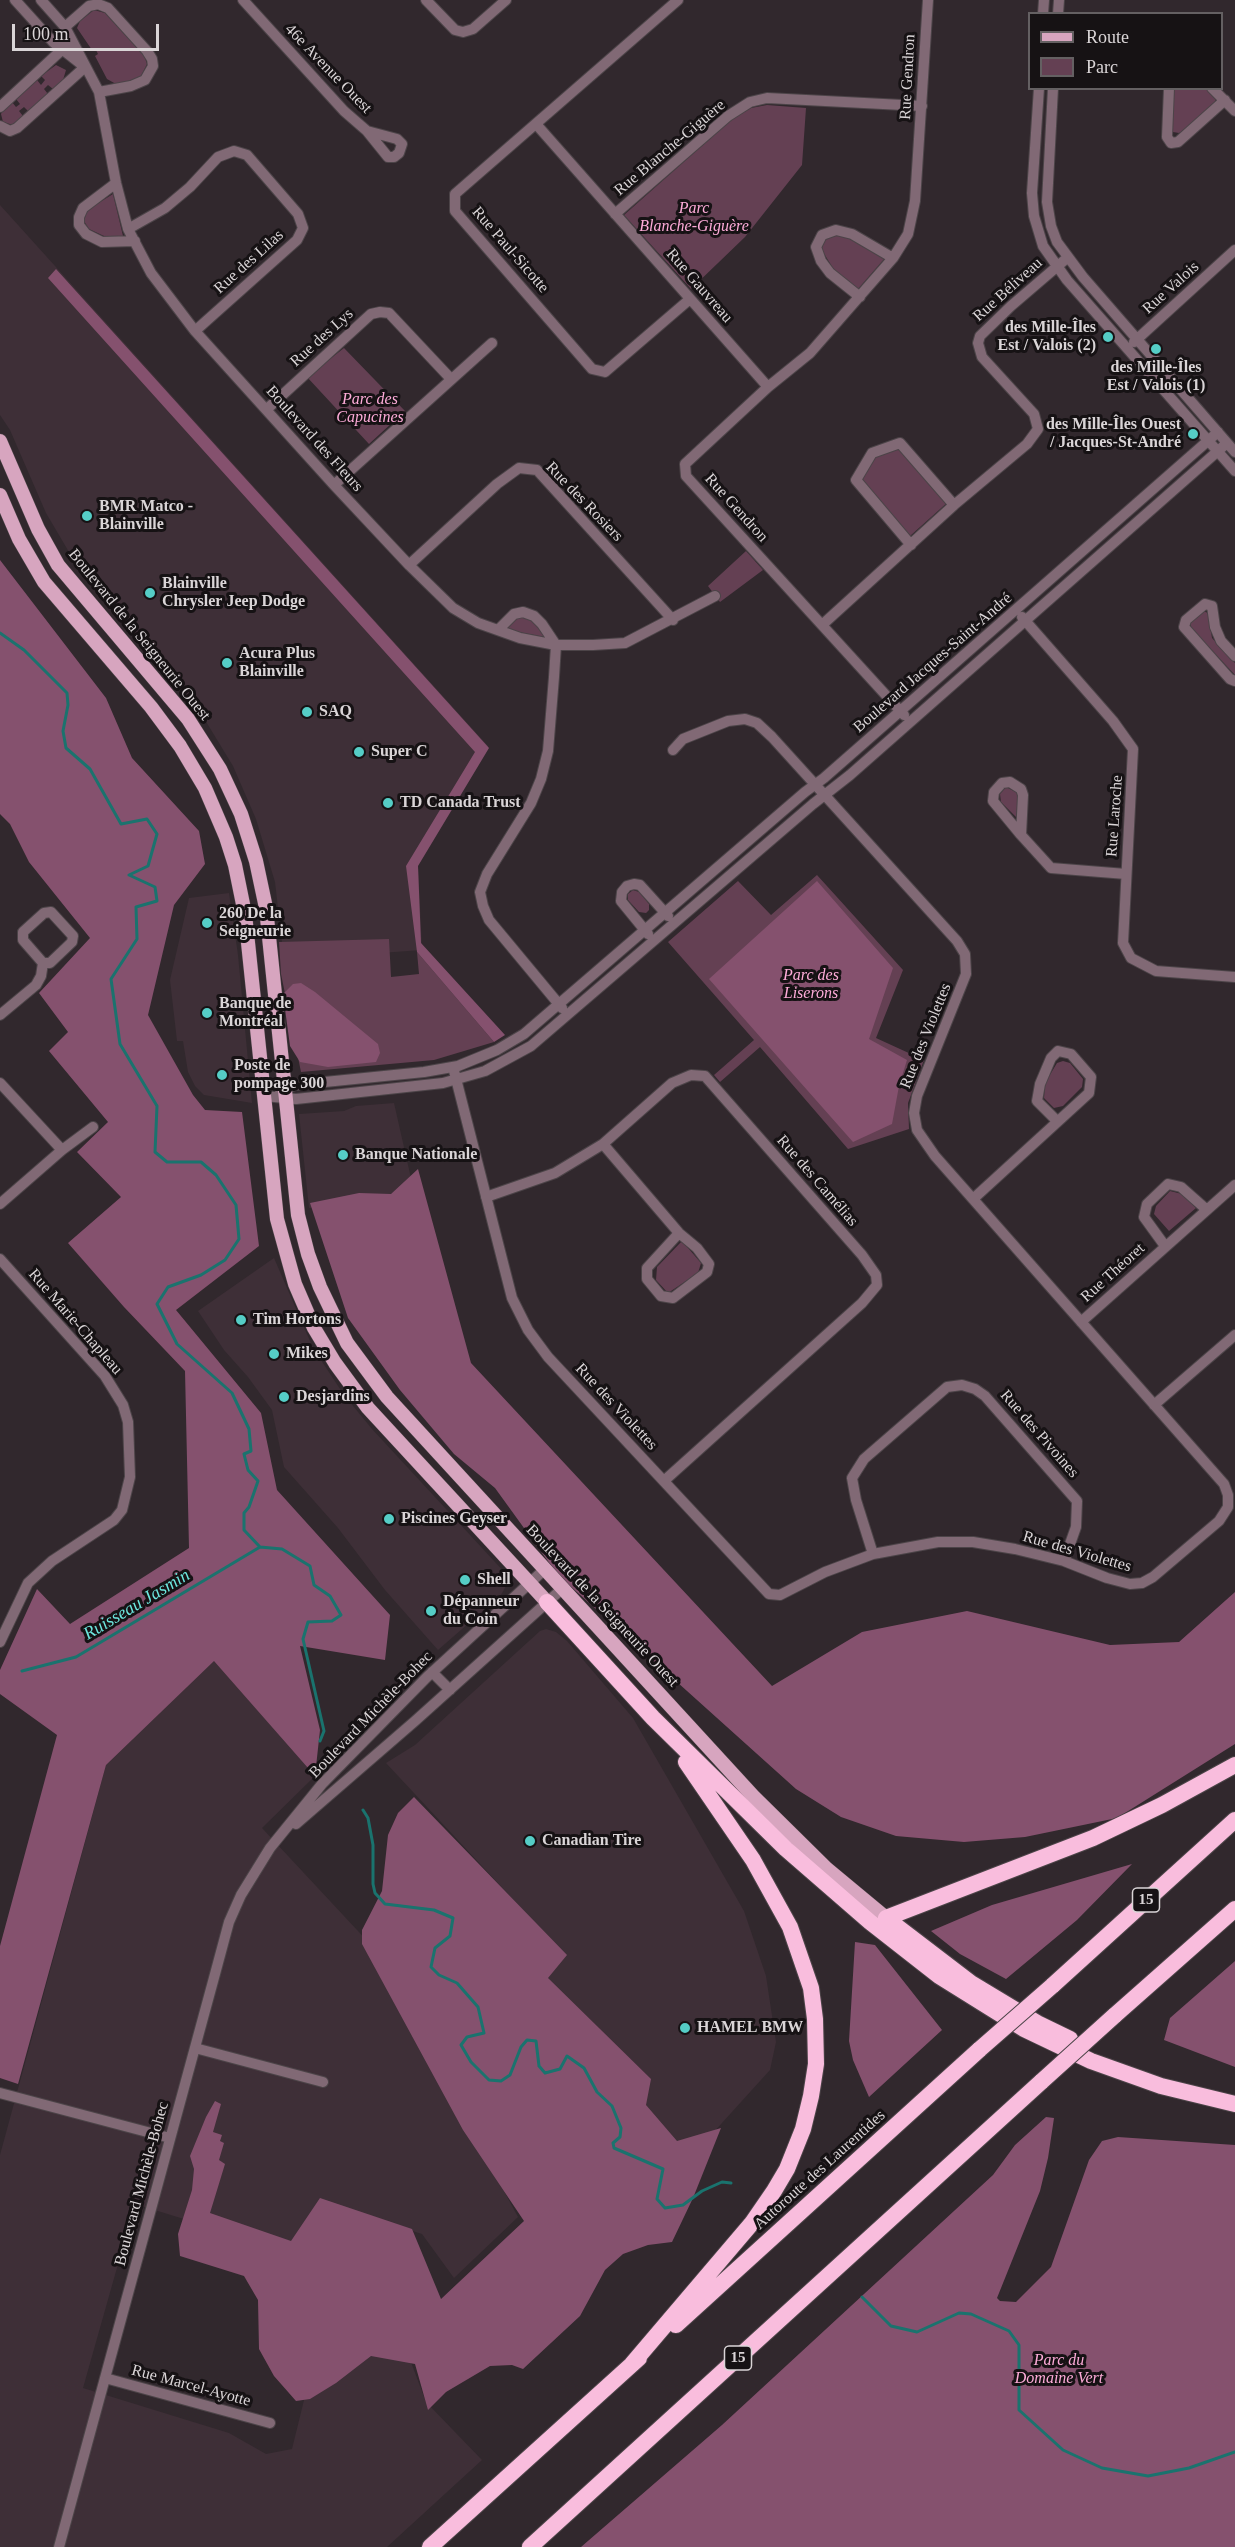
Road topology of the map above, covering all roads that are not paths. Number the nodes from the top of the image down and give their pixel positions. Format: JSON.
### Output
{"nodes":[{"id":1,"x":15,"y":0,"type":"edge"},
{"id":2,"x":41,"y":0,"type":"edge"},
{"id":3,"x":243,"y":0,"type":"edge"},
{"id":4,"x":426,"y":0,"type":"edge"},
{"id":5,"x":506,"y":0,"type":"edge"},
{"id":6,"x":678,"y":0,"type":"edge"},
{"id":7,"x":927,"y":0,"type":"edge"},
{"id":8,"x":65,"y":27,"type":"junction"},
{"id":9,"x":72,"y":41,"type":"junction"},
{"id":10,"x":63,"y":50,"type":"junction"},
{"id":11,"x":85,"y":68,"type":"junction"},
{"id":12,"x":1039,"y":90,"type":"edge"},
{"id":13,"x":1053,"y":90,"type":"edge"},
{"id":14,"x":1169,"y":90,"type":"edge"},
{"id":15,"x":1214,"y":90,"type":"edge"},
{"id":16,"x":99,"y":92,"type":"junction"},
{"id":17,"x":1225,"y":100,"type":"junction"},
{"id":18,"x":922,"y":106,"type":"junction"},
{"id":19,"x":0,"y":107,"type":"edge"},
{"id":20,"x":1235,"y":111,"type":"edge"},
{"id":21,"x":536,"y":124,"type":"junction"},
{"id":22,"x":0,"y":126,"type":"edge"},
{"id":23,"x":367,"y":131,"type":"dead end"},
{"id":24,"x":116,"y":183,"type":"junction"},
{"id":25,"x":615,"y":214,"type":"junction"},
{"id":26,"x":128,"y":229,"type":"junction"},
{"id":27,"x":135,"y":241,"type":"junction"},
{"id":28,"x":1232,"y":257,"type":"edge"},
{"id":29,"x":893,"y":258,"type":"junction"},
{"id":30,"x":1067,"y":258,"type":"junction"},
{"id":31,"x":1056,"y":267,"type":"junction"},
{"id":32,"x":860,"y":297,"type":"junction"},
{"id":33,"x":690,"y":299,"type":"junction"},
{"id":34,"x":195,"y":331,"type":"junction"},
{"id":35,"x":1137,"y":339,"type":"junction"},
{"id":36,"x":492,"y":343,"type":"dead end"},
{"id":37,"x":1127,"y":348,"type":"junction"},
{"id":38,"x":451,"y":380,"type":"junction"},
{"id":39,"x":768,"y":387,"type":"junction"},
{"id":40,"x":267,"y":408,"type":"junction"},
{"id":41,"x":1218,"y":432,"type":"junction"},
{"id":42,"x":1208,"y":440,"type":"junction"},
{"id":43,"x":1227,"y":443,"type":"junction"},
{"id":44,"x":2,"y":450,"type":"edge"},
{"id":45,"x":1218,"y":451,"type":"junction"},
{"id":46,"x":1235,"y":452,"type":"edge"},
{"id":47,"x":1235,"y":471,"type":"edge"},
{"id":48,"x":334,"y":485,"type":"junction"},
{"id":49,"x":0,"y":495,"type":"edge"},
{"id":50,"x":954,"y":505,"type":"junction"},
{"id":51,"x":911,"y":545,"type":"junction"},
{"id":52,"x":409,"y":565,"type":"junction"},
{"id":53,"x":714,"y":596,"type":"dead end"},
{"id":54,"x":1015,"y":610,"type":"junction"},
{"id":55,"x":674,"y":620,"type":"junction"},
{"id":56,"x":1024,"y":621,"type":"junction"},
{"id":57,"x":822,"y":625,"type":"junction"},
{"id":58,"x":498,"y":630,"type":"junction"},
{"id":59,"x":556,"y":645,"type":"junction"},
{"id":60,"x":129,"y":648,"type":"junction"},
{"id":61,"x":1235,"y":656,"type":"edge"},
{"id":62,"x":112,"y":663,"type":"junction"},
{"id":63,"x":1235,"y":681,"type":"edge"},
{"id":64,"x":901,"y":711,"type":"junction"},
{"id":65,"x":910,"y":722,"type":"junction"},
{"id":66,"x":673,"y":750,"type":"dead end"},
{"id":67,"x":215,"y":760,"type":"junction"},
{"id":68,"x":196,"y":771,"type":"junction"},
{"id":69,"x":815,"y":785,"type":"junction"},
{"id":70,"x":825,"y":795,"type":"junction"},
{"id":71,"x":1021,"y":835,"type":"dead end"},
{"id":72,"x":1126,"y":874,"type":"junction"},
{"id":73,"x":665,"y":913,"type":"junction"},
{"id":74,"x":675,"y":923,"type":"junction"},
{"id":75,"x":645,"y":930,"type":"junction"},
{"id":76,"x":654,"y":941,"type":"junction"},
{"id":77,"x":43,"y":963,"type":"junction"},
{"id":78,"x":1235,"y":977,"type":"edge"},
{"id":79,"x":559,"y":1005,"type":"junction"},
{"id":80,"x":0,"y":1015,"type":"edge"},
{"id":81,"x":568,"y":1015,"type":"junction"},
{"id":82,"x":453,"y":1067,"type":"junction"},
{"id":83,"x":456,"y":1080,"type":"junction"},
{"id":84,"x":0,"y":1083,"type":"edge"},
{"id":85,"x":285,"y":1093,"type":"junction"},
{"id":86,"x":264,"y":1095,"type":"junction"},
{"id":87,"x":1057,"y":1121,"type":"junction"},
{"id":88,"x":93,"y":1127,"type":"dead end"},
{"id":89,"x":603,"y":1144,"type":"junction"},
{"id":90,"x":62,"y":1150,"type":"junction"},
{"id":91,"x":1235,"y":1185,"type":"edge"},
{"id":92,"x":486,"y":1197,"type":"junction"},
{"id":93,"x":973,"y":1199,"type":"junction"},
{"id":94,"x":0,"y":1204,"type":"edge"},
{"id":95,"x":1207,"y":1210,"type":"junction"},
{"id":96,"x":679,"y":1233,"type":"junction"},
{"id":97,"x":1165,"y":1245,"type":"junction"},
{"id":98,"x":0,"y":1259,"type":"edge"},
{"id":99,"x":1081,"y":1322,"type":"junction"},
{"id":100,"x":1235,"y":1335,"type":"edge"},
{"id":101,"x":362,"y":1365,"type":"junction"},
{"id":102,"x":344,"y":1377,"type":"junction"},
{"id":103,"x":1154,"y":1405,"type":"junction"},
{"id":104,"x":664,"y":1480,"type":"junction"},
{"id":105,"x":873,"y":1554,"type":"junction"},
{"id":106,"x":1064,"y":1561,"type":"junction"},
{"id":107,"x":545,"y":1569,"type":"junction"},
{"id":108,"x":529,"y":1583,"type":"junction"},
{"id":109,"x":563,"y":1588,"type":"junction"},
{"id":110,"x":547,"y":1602,"type":"junction"},
{"id":111,"x":0,"y":1642,"type":"edge"},
{"id":112,"x":432,"y":1672,"type":"junction"},
{"id":113,"x":450,"y":1690,"type":"junction"},
{"id":114,"x":653,"y":1718,"type":"junction"},
{"id":115,"x":1235,"y":1765,"type":"edge"},
{"id":116,"x":1235,"y":1820,"type":"edge"},
{"id":117,"x":277,"y":1839,"type":"junction"},
{"id":118,"x":1235,"y":1909,"type":"edge"},
{"id":119,"x":886,"y":1918,"type":"junction"},
{"id":120,"x":195,"y":2048,"type":"junction"},
{"id":121,"x":323,"y":2082,"type":"dead end"},
{"id":122,"x":0,"y":2093,"type":"edge"},
{"id":123,"x":1235,"y":2093,"type":"edge"},
{"id":124,"x":1235,"y":2104,"type":"edge"},
{"id":125,"x":170,"y":2138,"type":"junction"},
{"id":126,"x":632,"y":2364,"type":"junction"},
{"id":127,"x":105,"y":2378,"type":"junction"},
{"id":128,"x":270,"y":2423,"type":"dead end"},
{"id":129,"x":60,"y":2547,"type":"edge"},
{"id":130,"x":430,"y":2547,"type":"edge"},
{"id":131,"x":530,"y":2547,"type":"edge"}],
"edges":[{"from":1,"to":10,"type":"street","name":"Boulevard des Fleurs"},
{"from":2,"to":8,"type":"street","name":"Boulevard des Fleurs"},
{"from":3,"to":23,"type":"street","name":"46e Avenue Ouest"},
{"from":4,"to":5,"type":"street"},
{"from":6,"to":21,"type":"street","name":"Rue Paul-Sicotte"},
{"from":7,"to":18,"type":"street","name":"Rue Gendron"},
{"from":8,"to":9,"type":"street","name":"Boulevard des Fleurs"},
{"from":8,"to":10,"type":"street"},
{"from":8,"to":16,"type":"street"},
{"from":9,"to":10,"type":"street"},
{"from":9,"to":11,"type":"street","name":"Boulevard des Fleurs"},
{"from":10,"to":11,"type":"street","name":"Boulevard des Fleurs"},
{"from":10,"to":19,"type":"street"},
{"from":11,"to":16,"type":"street","name":"Boulevard des Fleurs"},
{"from":11,"to":22,"type":"street"},
{"from":12,"to":31,"type":"street"},
{"from":13,"to":30,"type":"street"},
{"from":14,"to":17,"type":"street"},
{"from":15,"to":17,"type":"street"},
{"from":16,"to":24,"type":"street","name":"Boulevard des Fleurs"},
{"from":17,"to":20,"type":"street"},
{"from":18,"to":25,"type":"street","name":"Rue Blanche-Giguère"},
{"from":18,"to":29,"type":"street","name":"Rue Gendron"},
{"from":21,"to":25,"type":"street","name":"Rue Gauvreau"},
{"from":21,"to":33,"type":"street","name":"Rue Paul-Sicotte"},
{"from":24,"to":26,"type":"street","name":"Boulevard des Fleurs"},
{"from":24,"to":27,"type":"street"},
{"from":25,"to":33,"type":"street","name":"Rue Gauvreau"},
{"from":26,"to":27,"type":"street","name":"Boulevard des Fleurs"},
{"from":26,"to":34,"type":"street","name":"Rue des Lilas"},
{"from":27,"to":34,"type":"street","name":"Boulevard des Fleurs"},
{"from":28,"to":35,"type":"street","name":"Rue Valois"},
{"from":29,"to":32,"type":"street","name":"Rue Gendron"},
{"from":29,"to":32,"type":"street"},
{"from":30,"to":31,"type":"street","name":"Rue Béliveau"},
{"from":30,"to":35,"type":"street"},
{"from":31,"to":37,"type":"street"},
{"from":31,"to":50,"type":"street","name":"Rue Béliveau"},
{"from":32,"to":39,"type":"street","name":"Rue Gendron"},
{"from":33,"to":39,"type":"street","name":"Rue Gauvreau"},
{"from":34,"to":40,"type":"street","name":"Boulevard des Fleurs"},
{"from":35,"to":37,"type":"street","name":"Rue Valois"},
{"from":35,"to":41,"type":"street"},
{"from":36,"to":38,"type":"street"},
{"from":37,"to":42,"type":"street"},
{"from":38,"to":40,"type":"street","name":"Rue des Lys"},
{"from":38,"to":48,"type":"street"},
{"from":39,"to":57,"type":"street","name":"Rue Gendron"},
{"from":40,"to":48,"type":"street","name":"Boulevard des Fleurs"},
{"from":41,"to":42,"type":"street","name":"Boulevard Jacques-Saint-André"},
{"from":41,"to":43,"type":"street"},
{"from":42,"to":45,"type":"street"},
{"from":42,"to":54,"type":"street","name":"Boulevard Jacques-Saint-André"},
{"from":43,"to":45,"type":"street","name":"Boulevard Jacques-Saint-André"},
{"from":43,"to":46,"type":"street"},
{"from":44,"to":60,"type":"main road","name":"Boulevard de la Seigneurie Ouest"},
{"from":45,"to":47,"type":"street"},
{"from":45,"to":56,"type":"street","name":"Boulevard Jacques-Saint-André"},
{"from":48,"to":52,"type":"street","name":"Boulevard des Fleurs"},
{"from":49,"to":62,"type":"main road"},
{"from":50,"to":51,"type":"street","name":"Rue Béliveau"},
{"from":50,"to":51,"type":"street"},
{"from":51,"to":57,"type":"street","name":"Rue Béliveau"},
{"from":52,"to":55,"type":"street","name":"Rue des Rosiers"},
{"from":52,"to":58,"type":"street","name":"Boulevard des Fleurs"},
{"from":53,"to":55,"type":"street","name":"Boulevard des Fleurs"},
{"from":54,"to":56,"type":"street","name":"Rue Laroche"},
{"from":54,"to":64,"type":"street","name":"Boulevard Jacques-Saint-André"},
{"from":55,"to":59,"type":"street","name":"Boulevard des Fleurs"},
{"from":56,"to":65,"type":"street","name":"Boulevard Jacques-Saint-André"},
{"from":56,"to":72,"type":"street","name":"Rue Laroche"},
{"from":57,"to":64,"type":"street","name":"Rue Gendron"},
{"from":58,"to":59,"type":"street","name":"Boulevard des Fleurs"},
{"from":58,"to":59,"type":"street"},
{"from":59,"to":79,"type":"street"},
{"from":60,"to":62,"type":"main road"},
{"from":60,"to":67,"type":"main road","name":"Boulevard de la Seigneurie Ouest"},
{"from":61,"to":63,"type":"street"},
{"from":62,"to":68,"type":"main road"},
{"from":64,"to":65,"type":"street","name":"Rue Gendron"},
{"from":64,"to":69,"type":"street","name":"Boulevard Jacques-Saint-André"},
{"from":65,"to":70,"type":"street","name":"Boulevard Jacques-Saint-André"},
{"from":66,"to":69,"type":"street","name":"Rue des Violettes"},
{"from":67,"to":68,"type":"main road"},
{"from":67,"to":85,"type":"main road","name":"Boulevard de la Seigneurie Ouest"},
{"from":68,"to":86,"type":"main road"},
{"from":69,"to":70,"type":"street","name":"Rue des Violettes"},
{"from":69,"to":73,"type":"street","name":"Boulevard Jacques-Saint-André"},
{"from":70,"to":74,"type":"street","name":"Boulevard Jacques-Saint-André"},
{"from":70,"to":93,"type":"street","name":"Rue des Violettes"},
{"from":71,"to":72,"type":"street"},
{"from":72,"to":78,"type":"street","name":"Rue Laroche"},
{"from":73,"to":74,"type":"street"},
{"from":73,"to":75,"type":"street","name":"Boulevard Jacques-Saint-André"},
{"from":73,"to":75,"type":"street"},
{"from":74,"to":76,"type":"street","name":"Boulevard Jacques-Saint-André"},
{"from":75,"to":76,"type":"street"},
{"from":75,"to":79,"type":"street","name":"Boulevard Jacques-Saint-André"},
{"from":76,"to":81,"type":"street","name":"Boulevard Jacques-Saint-André"},
{"from":77,"to":77,"type":"street"},
{"from":77,"to":80,"type":"street"},
{"from":79,"to":81,"type":"street"},
{"from":79,"to":82,"type":"street","name":"Boulevard Jacques-Saint-André"},
{"from":81,"to":83,"type":"street","name":"Boulevard Jacques-Saint-André"},
{"from":82,"to":83,"type":"street","name":"Rue des Violettes"},
{"from":82,"to":85,"type":"street","name":"Boulevard Jacques-Saint-André"},
{"from":83,"to":85,"type":"street","name":"Boulevard Jacques-Saint-André"},
{"from":83,"to":92,"type":"street","name":"Rue des Violettes"},
{"from":84,"to":90,"type":"street"},
{"from":85,"to":86,"type":"street"},
{"from":85,"to":101,"type":"main road","name":"Boulevard de la Seigneurie Ouest"},
{"from":86,"to":102,"type":"main road"},
{"from":87,"to":87,"type":"street"},
{"from":87,"to":93,"type":"street"},
{"from":88,"to":90,"type":"street"},
{"from":89,"to":92,"type":"street","name":"Rue des Camélias"},
{"from":89,"to":96,"type":"street"},
{"from":89,"to":104,"type":"street","name":"Rue des Camélias"},
{"from":90,"to":94,"type":"street"},
{"from":91,"to":95,"type":"street","name":"Rue Théoret"},
{"from":92,"to":104,"type":"street","name":"Rue des Violettes"},
{"from":93,"to":99,"type":"street","name":"Rue des Violettes"},
{"from":95,"to":97,"type":"street","name":"Rue Théoret"},
{"from":95,"to":97,"type":"street","name":"Rue Théoret"},
{"from":96,"to":96,"type":"street"},
{"from":97,"to":99,"type":"street","name":"Rue Théoret"},
{"from":98,"to":111,"type":"street","name":"Rue Marie-Chapleau"},
{"from":99,"to":103,"type":"street","name":"Rue des Violettes"},
{"from":100,"to":103,"type":"street"},
{"from":101,"to":102,"type":"main road"},
{"from":101,"to":107,"type":"main road","name":"Boulevard de la Seigneurie Ouest"},
{"from":102,"to":108,"type":"main road"},
{"from":103,"to":106,"type":"street","name":"Rue des Violettes"},
{"from":104,"to":105,"type":"street","name":"Rue des Violettes"},
{"from":105,"to":106,"type":"street","name":"Rue des Violettes"},
{"from":105,"to":106,"type":"street","name":"Rue des Pivoines"},
{"from":107,"to":108,"type":"street","name":"Boulevard Michèle-Bohec"},
{"from":107,"to":109,"type":"main road","name":"Boulevard de la Seigneurie Ouest"},
{"from":108,"to":110,"type":"main road"},
{"from":108,"to":112,"type":"street","name":"Boulevard Michèle-Bohec"},
{"from":109,"to":110,"type":"street","name":"Boulevard Michèle-Bohec"},
{"from":109,"to":119,"type":"main road","name":"Boulevard de la Seigneurie Ouest"},
{"from":110,"to":113,"type":"street","name":"Boulevard Michèle-Bohec"},
{"from":110,"to":114,"type":"highway"},
{"from":112,"to":113,"type":"street"},
{"from":112,"to":117,"type":"street","name":"Boulevard Michèle-Bohec"},
{"from":113,"to":117,"type":"street","name":"Boulevard Michèle-Bohec"},
{"from":114,"to":124,"type":"highway"},
{"from":114,"to":126,"type":"highway"},
{"from":115,"to":119,"type":"highway"},
{"from":116,"to":126,"type":"highway","name":"Autoroute des Laurentides","number":"15","bridge":true},
{"from":117,"to":120,"type":"street","name":"Boulevard Michèle-Bohec"},
{"from":118,"to":131,"type":"highway","number":"15","bridge":true},
{"from":119,"to":123,"type":"highway"},
{"from":120,"to":121,"type":"street"},
{"from":120,"to":125,"type":"street","name":"Boulevard Michèle-Bohec"},
{"from":122,"to":125,"type":"street"},
{"from":125,"to":127,"type":"street","name":"Boulevard Michèle-Bohec"},
{"from":126,"to":130,"type":"highway","name":"Autoroute des Laurentides","number":"15"},
{"from":127,"to":128,"type":"street","name":"Rue Marcel-Ayotte"},
{"from":127,"to":129,"type":"street","name":"Boulevard Michèle-Bohec"}]}
